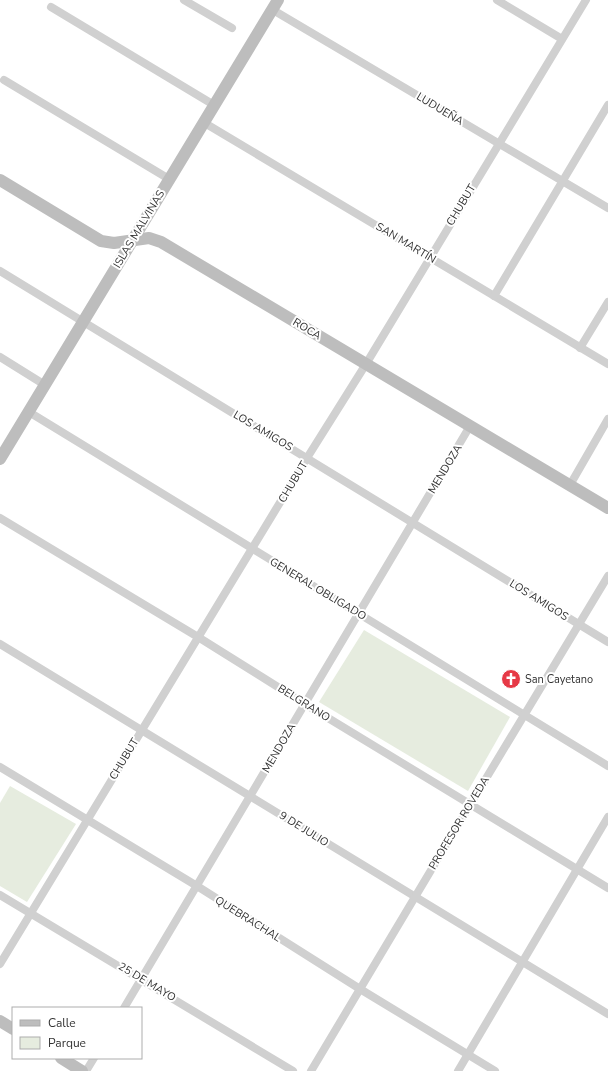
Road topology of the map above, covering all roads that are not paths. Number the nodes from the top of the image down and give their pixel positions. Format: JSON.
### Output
{"nodes":[{"id":1,"x":184,"y":0,"type":"edge"},
{"id":2,"x":497,"y":0,"type":"edge"},
{"id":3,"x":586,"y":0,"type":"edge"},
{"id":4,"x":276,"y":5,"type":"edge"},
{"id":5,"x":51,"y":7,"type":"dead end"},
{"id":6,"x":232,"y":28,"type":"dead end"},
{"id":7,"x":562,"y":39,"type":"junction"},
{"id":8,"x":4,"y":80,"type":"dead end"},
{"id":9,"x":214,"y":105,"type":"junction"},
{"id":10,"x":608,"y":105,"type":"edge"},
{"id":11,"x":203,"y":122,"type":"junction"},
{"id":12,"x":498,"y":143,"type":"junction"},
{"id":13,"x":169,"y":179,"type":"junction"},
{"id":14,"x":0,"y":180,"type":"edge"},
{"id":15,"x":563,"y":182,"type":"junction"},
{"id":16,"x":608,"y":208,"type":"edge"},
{"id":17,"x":132,"y":241,"type":"junction"},
{"id":18,"x":430,"y":257,"type":"junction"},
{"id":19,"x":0,"y":271,"type":"edge"},
{"id":20,"x":494,"y":296,"type":"junction"},
{"id":21,"x":608,"y":302,"type":"edge"},
{"id":22,"x":83,"y":322,"type":"junction"},
{"id":23,"x":580,"y":348,"type":"junction"},
{"id":24,"x":0,"y":357,"type":"edge"},
{"id":25,"x":366,"y":364,"type":"junction"},
{"id":26,"x":608,"y":364,"type":"edge"},
{"id":27,"x":45,"y":385,"type":"junction"},
{"id":28,"x":29,"y":412,"type":"junction"},
{"id":29,"x":608,"y":420,"type":"edge"},
{"id":30,"x":470,"y":426,"type":"junction"},
{"id":31,"x":307,"y":458,"type":"junction"},
{"id":32,"x":0,"y":459,"type":"edge"},
{"id":33,"x":570,"y":485,"type":"junction"},
{"id":34,"x":608,"y":508,"type":"edge"},
{"id":35,"x":0,"y":518,"type":"edge"},
{"id":36,"x":413,"y":522,"type":"junction"},
{"id":37,"x":252,"y":549,"type":"junction"},
{"id":38,"x":608,"y":576,"type":"edge"},
{"id":39,"x":359,"y":614,"type":"junction"},
{"id":40,"x":578,"y":624,"type":"junction"},
{"id":41,"x":198,"y":637,"type":"junction"},
{"id":42,"x":608,"y":642,"type":"edge"},
{"id":43,"x":0,"y":644,"type":"edge"},
{"id":44,"x":305,"y":704,"type":"junction"},
{"id":45,"x":524,"y":715,"type":"junction"},
{"id":46,"x":142,"y":730,"type":"junction"},
{"id":47,"x":608,"y":766,"type":"edge"},
{"id":48,"x":0,"y":767,"type":"edge"},
{"id":49,"x":251,"y":796,"type":"junction"},
{"id":50,"x":470,"y":804,"type":"junction"},
{"id":51,"x":608,"y":817,"type":"edge"},
{"id":52,"x":87,"y":820,"type":"junction"},
{"id":53,"x":576,"y":870,"type":"junction"},
{"id":54,"x":196,"y":886,"type":"junction"},
{"id":55,"x":608,"y":888,"type":"edge"},
{"id":56,"x":0,"y":895,"type":"edge"},
{"id":57,"x":415,"y":897,"type":"junction"},
{"id":58,"x":31,"y":913,"type":"junction"},
{"id":59,"x":522,"y":962,"type":"junction"},
{"id":60,"x":0,"y":964,"type":"edge"},
{"id":61,"x":142,"y":979,"type":"junction"},
{"id":62,"x":360,"y":989,"type":"junction"},
{"id":63,"x":125,"y":1007,"type":"edge"},
{"id":64,"x":608,"y":1014,"type":"edge"},
{"id":65,"x":0,"y":1022,"type":"edge"},
{"id":66,"x":12,"y":1028,"type":"edge"},
{"id":67,"x":468,"y":1054,"type":"junction"},
{"id":68,"x":63,"y":1059,"type":"edge"},
{"id":69,"x":93,"y":1059,"type":"edge"},
{"id":70,"x":82,"y":1071,"type":"edge"},
{"id":71,"x":86,"y":1071,"type":"edge"},
{"id":72,"x":293,"y":1071,"type":"edge"},
{"id":73,"x":311,"y":1071,"type":"edge"},
{"id":74,"x":458,"y":1071,"type":"edge"},
{"id":75,"x":495,"y":1071,"type":"edge"}],
"edges":[{"from":1,"to":6,"type":"street"},
{"from":2,"to":7,"type":"street"},
{"from":3,"to":7,"type":"street","name":"CHUBUT"},
{"from":4,"to":9,"type":"street","name":"ISLAS MALVINAS"},
{"from":4,"to":12,"type":"street","name":"LUDUEÑA"},
{"from":5,"to":9,"type":"street"},
{"from":7,"to":12,"type":"street","name":"CHUBUT"},
{"from":8,"to":13,"type":"street"},
{"from":9,"to":11,"type":"street","name":"ISLAS MALVINAS"},
{"from":10,"to":15,"type":"street"},
{"from":11,"to":13,"type":"street","name":"ISLAS MALVINAS"},
{"from":11,"to":18,"type":"street","name":"SAN MARTÍN"},
{"from":12,"to":15,"type":"street","name":"LUDUEÑA"},
{"from":12,"to":18,"type":"street","name":"CHUBUT"},
{"from":13,"to":17,"type":"street","name":"ISLAS MALVINAS"},
{"from":14,"to":17,"type":"street","name":"ROCA"},
{"from":15,"to":16,"type":"street","name":"LUDUEÑA"},
{"from":15,"to":20,"type":"street"},
{"from":17,"to":22,"type":"street","name":"ISLAS MALVINAS"},
{"from":17,"to":25,"type":"street","name":"ROCA"},
{"from":18,"to":20,"type":"street","name":"SAN MARTÍN"},
{"from":18,"to":25,"type":"street","name":"CHUBUT"},
{"from":19,"to":22,"type":"street","name":"LOS AMIGOS"},
{"from":20,"to":23,"type":"street","name":"SAN MARTÍN"},
{"from":21,"to":23,"type":"street"},
{"from":22,"to":27,"type":"street","name":"ISLAS MALVINAS"},
{"from":22,"to":31,"type":"street","name":"LOS AMIGOS"},
{"from":23,"to":26,"type":"street","name":"SAN MARTÍN"},
{"from":24,"to":27,"type":"street"},
{"from":25,"to":30,"type":"street","name":"ROCA"},
{"from":25,"to":31,"type":"street","name":"CHUBUT"},
{"from":27,"to":28,"type":"street","name":"ISLAS MALVINAS"},
{"from":28,"to":32,"type":"street","name":"ISLAS MALVINAS"},
{"from":28,"to":37,"type":"street","name":"GENERAL OBLIGADO"},
{"from":29,"to":33,"type":"street"},
{"from":30,"to":33,"type":"street","name":"ROCA"},
{"from":30,"to":36,"type":"street","name":"MENDOZA"},
{"from":31,"to":36,"type":"street","name":"LOS AMIGOS"},
{"from":31,"to":37,"type":"street","name":"CHUBUT"},
{"from":33,"to":34,"type":"street","name":"ROCA"},
{"from":35,"to":41,"type":"street","name":"BELGRANO"},
{"from":36,"to":39,"type":"street","name":"MENDOZA"},
{"from":36,"to":40,"type":"street","name":"LOS AMIGOS"},
{"from":37,"to":39,"type":"street","name":"GENERAL OBLIGADO"},
{"from":37,"to":41,"type":"street","name":"CHUBUT"},
{"from":38,"to":40,"type":"street","name":"PROFESOR ROVEDA"},
{"from":39,"to":44,"type":"street","name":"MENDOZA"},
{"from":39,"to":45,"type":"street","name":"GENERAL OBLIGADO"},
{"from":40,"to":42,"type":"street","name":"LOS AMIGOS"},
{"from":40,"to":45,"type":"street","name":"PROFESOR ROVEDA"},
{"from":41,"to":44,"type":"street","name":"BELGRANO"},
{"from":41,"to":46,"type":"street","name":"CHUBUT"},
{"from":43,"to":46,"type":"street","name":"9 DE JULIO"},
{"from":44,"to":49,"type":"street","name":"MENDOZA"},
{"from":44,"to":50,"type":"street","name":"BELGRANO"},
{"from":45,"to":47,"type":"street","name":"GENERAL OBLIGADO"},
{"from":45,"to":50,"type":"street","name":"PROFESOR ROVEDA"},
{"from":46,"to":49,"type":"street","name":"9 DE JULIO"},
{"from":46,"to":52,"type":"street","name":"CHUBUT"},
{"from":48,"to":52,"type":"street","name":"QUEBRACHAL"},
{"from":49,"to":54,"type":"street","name":"MENDOZA"},
{"from":49,"to":57,"type":"street","name":"9 DE JULIO"},
{"from":50,"to":53,"type":"street","name":"BELGRANO"},
{"from":50,"to":57,"type":"street","name":"PROFESOR ROVEDA"},
{"from":51,"to":53,"type":"street"},
{"from":52,"to":54,"type":"street","name":"QUEBRACHAL"},
{"from":52,"to":58,"type":"street","name":"CHUBUT"},
{"from":53,"to":55,"type":"street","name":"BELGRANO"},
{"from":53,"to":59,"type":"street"},
{"from":54,"to":61,"type":"street","name":"MENDOZA"},
{"from":54,"to":62,"type":"street","name":"QUEBRACHAL"},
{"from":56,"to":58,"type":"street","name":"25 DE MAYO"},
{"from":57,"to":59,"type":"street","name":"9 DE JULIO"},
{"from":57,"to":62,"type":"street","name":"PROFESOR ROVEDA"},
{"from":58,"to":60,"type":"street","name":"CHUBUT"},
{"from":58,"to":61,"type":"street","name":"25 DE MAYO"},
{"from":59,"to":64,"type":"street","name":"9 DE JULIO"},
{"from":59,"to":67,"type":"street"},
{"from":61,"to":63,"type":"street","name":"MENDOZA"},
{"from":61,"to":72,"type":"street","name":"25 DE MAYO"},
{"from":62,"to":67,"type":"street","name":"QUEBRACHAL"},
{"from":62,"to":73,"type":"street","name":"PROFESOR ROVEDA"},
{"from":65,"to":66,"type":"street"},
{"from":67,"to":74,"type":"street"},
{"from":67,"to":75,"type":"street","name":"QUEBRACHAL"},
{"from":68,"to":70,"type":"street"},
{"from":69,"to":71,"type":"street"}]}
